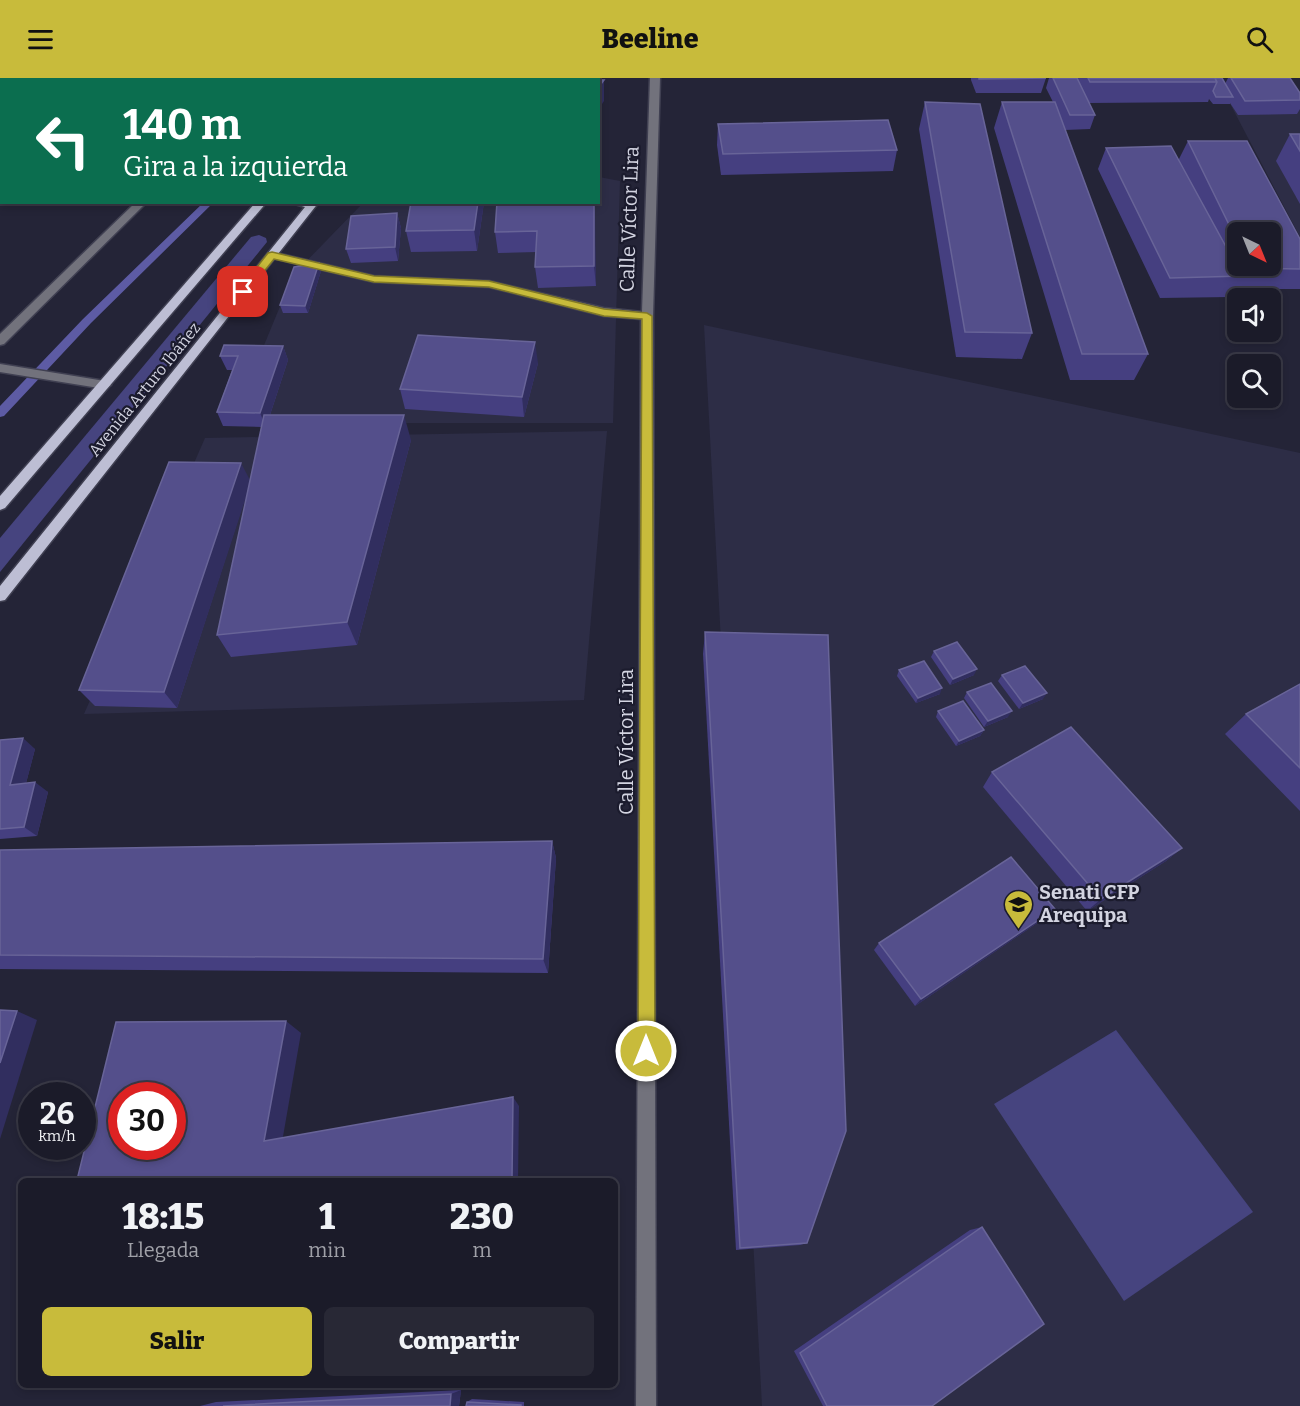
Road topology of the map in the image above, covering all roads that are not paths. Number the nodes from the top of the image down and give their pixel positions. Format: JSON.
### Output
{"nodes":[{"id":1,"x":655,"y":78,"type":"edge"},
{"id":2,"x":140,"y":204,"type":"edge"},
{"id":3,"x":260,"y":204,"type":"edge"},
{"id":4,"x":313,"y":204,"type":"edge"},
{"id":5,"x":272,"y":255,"type":"junction"},
{"id":6,"x":647,"y":316,"type":"junction"},
{"id":7,"x":0,"y":341,"type":"edge"},
{"id":8,"x":0,"y":368,"type":"edge"},
{"id":9,"x":105,"y":385,"type":"junction"},
{"id":10,"x":0,"y":506,"type":"edge"},
{"id":11,"x":0,"y":596,"type":"edge"},
{"id":12,"x":646,"y":1406,"type":"edge"}],
"edges":[{"from":1,"to":6,"type":"street","name":"Calle Víctor Lira"},
{"from":2,"to":7,"type":"street"},
{"from":3,"to":9,"type":"main road","name":"Avenida Arturo Ibáñez"},
{"from":4,"to":5,"type":"main road","name":"Avenida Arturo Ibáñez"},
{"from":5,"to":6,"type":"street"},
{"from":5,"to":11,"type":"main road","name":"Avenida Arturo Ibáñez"},
{"from":6,"to":12,"type":"street","name":"Calle Víctor Lira"},
{"from":8,"to":9,"type":"street"},
{"from":9,"to":10,"type":"main road","name":"Avenida Arturo Ibáñez"}]}
